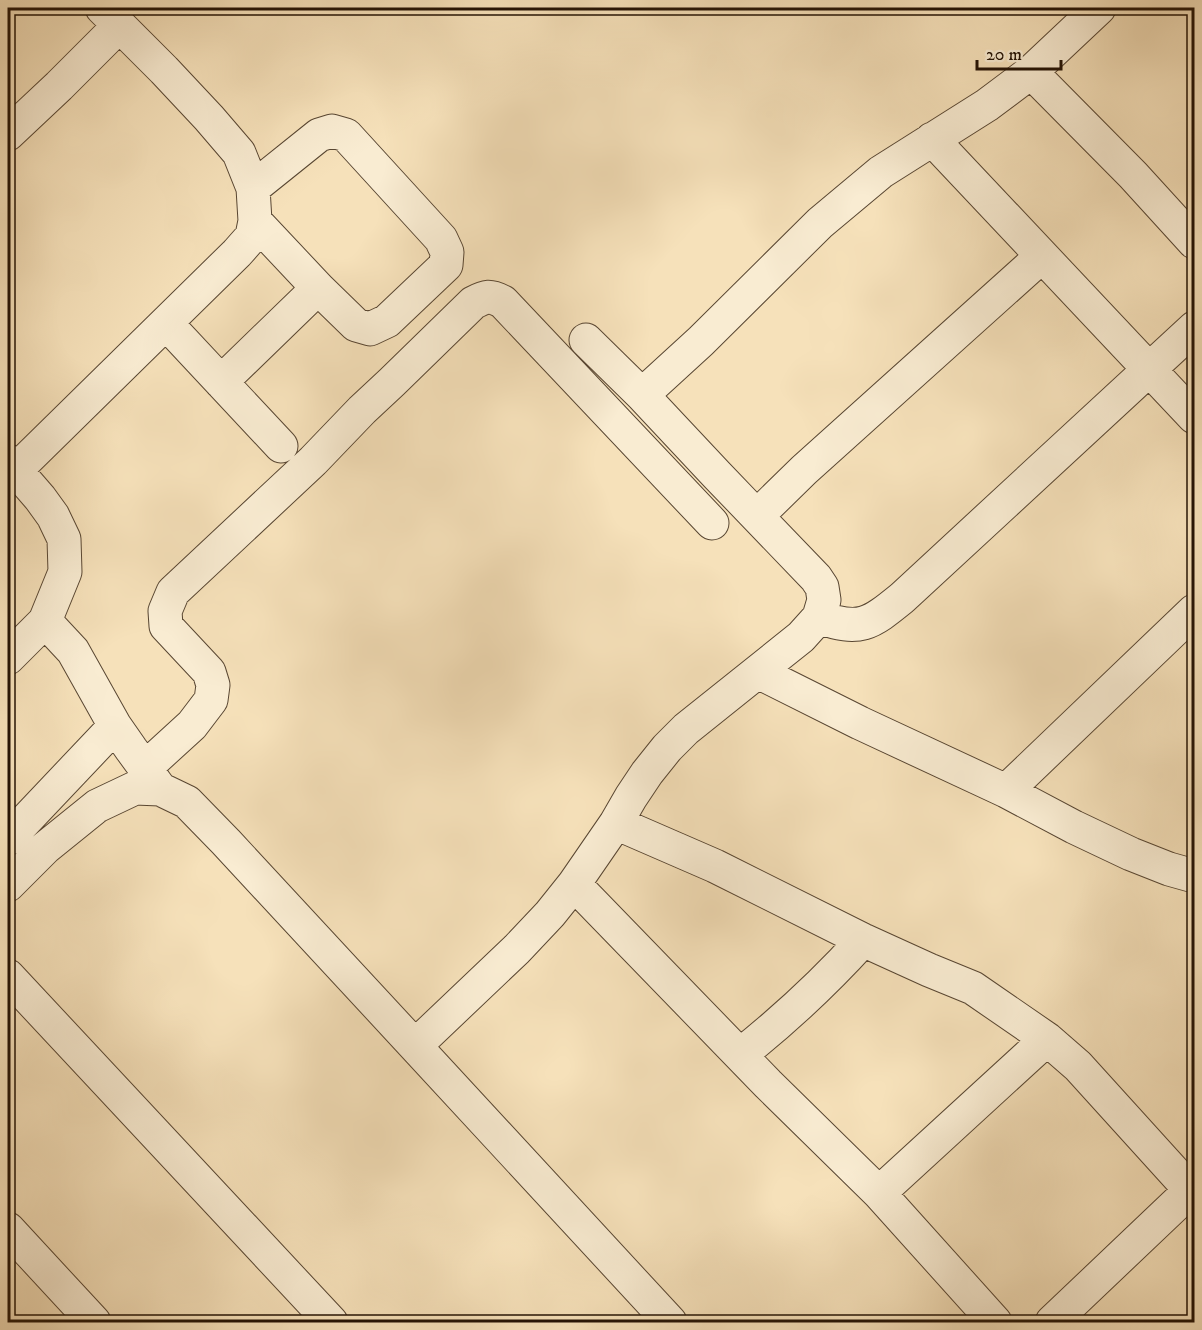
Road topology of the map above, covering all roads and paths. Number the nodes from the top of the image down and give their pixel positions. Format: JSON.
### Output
{"nodes":[{"id":1,"x":1099,"y":8,"type":"edge"},
{"id":2,"x":111,"y":17,"type":"edge"},
{"id":3,"x":1031,"y":72,"type":"junction"},
{"id":4,"x":8,"y":134,"type":"edge"},
{"id":5,"x":932,"y":139,"type":"junction"},
{"id":6,"x":253,"y":188,"type":"junction"},
{"id":7,"x":255,"y":221,"type":"junction"},
{"id":8,"x":1194,"y":242,"type":"edge"},
{"id":9,"x":1042,"y":256,"type":"junction"},
{"id":10,"x":318,"y":288,"type":"junction"},
{"id":11,"x":166,"y":323,"type":"junction"},
{"id":12,"x":1194,"y":328,"type":"edge"},
{"id":13,"x":585,"y":340,"type":"dead end"},
{"id":14,"x":1150,"y":371,"type":"junction"},
{"id":15,"x":221,"y":382,"type":"junction"},
{"id":16,"x":642,"y":395,"type":"junction"},
{"id":17,"x":1194,"y":417,"type":"edge"},
{"id":18,"x":281,"y":446,"type":"dead end"},
{"id":19,"x":12,"y":466,"type":"edge"},
{"id":20,"x":757,"y":516,"type":"junction"},
{"id":21,"x":712,"y":523,"type":"dead end"},
{"id":22,"x":1194,"y":611,"type":"edge"},
{"id":23,"x":819,"y":617,"type":"junction"},
{"id":24,"x":45,"y":621,"type":"junction"},
{"id":25,"x":8,"y":658,"type":"edge"},
{"id":26,"x":758,"y":672,"type":"junction"},
{"id":27,"x":115,"y":726,"type":"junction"},
{"id":28,"x":153,"y":778,"type":"junction"},
{"id":29,"x":1006,"y":791,"type":"junction"},
{"id":30,"x":616,"y":823,"type":"junction"},
{"id":31,"x":8,"y":839,"type":"edge"},
{"id":32,"x":1194,"y":876,"type":"edge"},
{"id":33,"x":574,"y":884,"type":"junction"},
{"id":34,"x":8,"y":885,"type":"edge"},
{"id":35,"x":863,"y":940,"type":"junction"},
{"id":36,"x":8,"y":976,"type":"edge"},
{"id":37,"x":1047,"y":1039,"type":"junction"},
{"id":38,"x":415,"y":1046,"type":"junction"},
{"id":39,"x":740,"y":1055,"type":"junction"},
{"id":40,"x":1193,"y":1190,"type":"edge"},
{"id":41,"x":879,"y":1193,"type":"junction"},
{"id":42,"x":8,"y":1229,"type":"edge"},
{"id":43,"x":94,"y":1323,"type":"edge"},
{"id":44,"x":331,"y":1323,"type":"edge"},
{"id":45,"x":670,"y":1323,"type":"edge"},
{"id":46,"x":995,"y":1323,"type":"edge"},
{"id":47,"x":1052,"y":1323,"type":"edge"}],
"edges":[{"from":1,"to":3,"type":"street"},
{"from":2,"to":4,"type":"street"},
{"from":2,"to":6,"type":"street"},
{"from":3,"to":5,"type":"street"},
{"from":3,"to":8,"type":"street"},
{"from":5,"to":9,"type":"street"},
{"from":5,"to":16,"type":"street"},
{"from":6,"to":7,"type":"street"},
{"from":6,"to":10,"type":"street"},
{"from":7,"to":10,"type":"street"},
{"from":7,"to":11,"type":"street"},
{"from":9,"to":14,"type":"street"},
{"from":9,"to":20,"type":"street"},
{"from":10,"to":15,"type":"street"},
{"from":11,"to":15,"type":"street"},
{"from":11,"to":19,"type":"street"},
{"from":12,"to":14,"type":"street"},
{"from":13,"to":16,"type":"street"},
{"from":14,"to":17,"type":"street"},
{"from":14,"to":23,"type":"street"},
{"from":15,"to":18,"type":"street"},
{"from":16,"to":20,"type":"street"},
{"from":19,"to":24,"type":"street"},
{"from":20,"to":23,"type":"street"},
{"from":21,"to":28,"type":"street"},
{"from":22,"to":29,"type":"street"},
{"from":23,"to":26,"type":"street"},
{"from":24,"to":25,"type":"street"},
{"from":24,"to":27,"type":"street"},
{"from":26,"to":29,"type":"street"},
{"from":26,"to":30,"type":"street"},
{"from":27,"to":28,"type":"street"},
{"from":27,"to":31,"type":"street"},
{"from":28,"to":34,"type":"street"},
{"from":28,"to":38,"type":"street"},
{"from":29,"to":32,"type":"street"},
{"from":30,"to":33,"type":"street"},
{"from":30,"to":35,"type":"street"},
{"from":33,"to":38,"type":"street"},
{"from":33,"to":39,"type":"street"},
{"from":35,"to":37,"type":"street"},
{"from":35,"to":39,"type":"street"},
{"from":36,"to":44,"type":"street"},
{"from":37,"to":40,"type":"street"},
{"from":37,"to":41,"type":"street"},
{"from":38,"to":45,"type":"street"},
{"from":39,"to":41,"type":"street"},
{"from":40,"to":47,"type":"street"},
{"from":41,"to":46,"type":"street"},
{"from":42,"to":43,"type":"street"}]}
